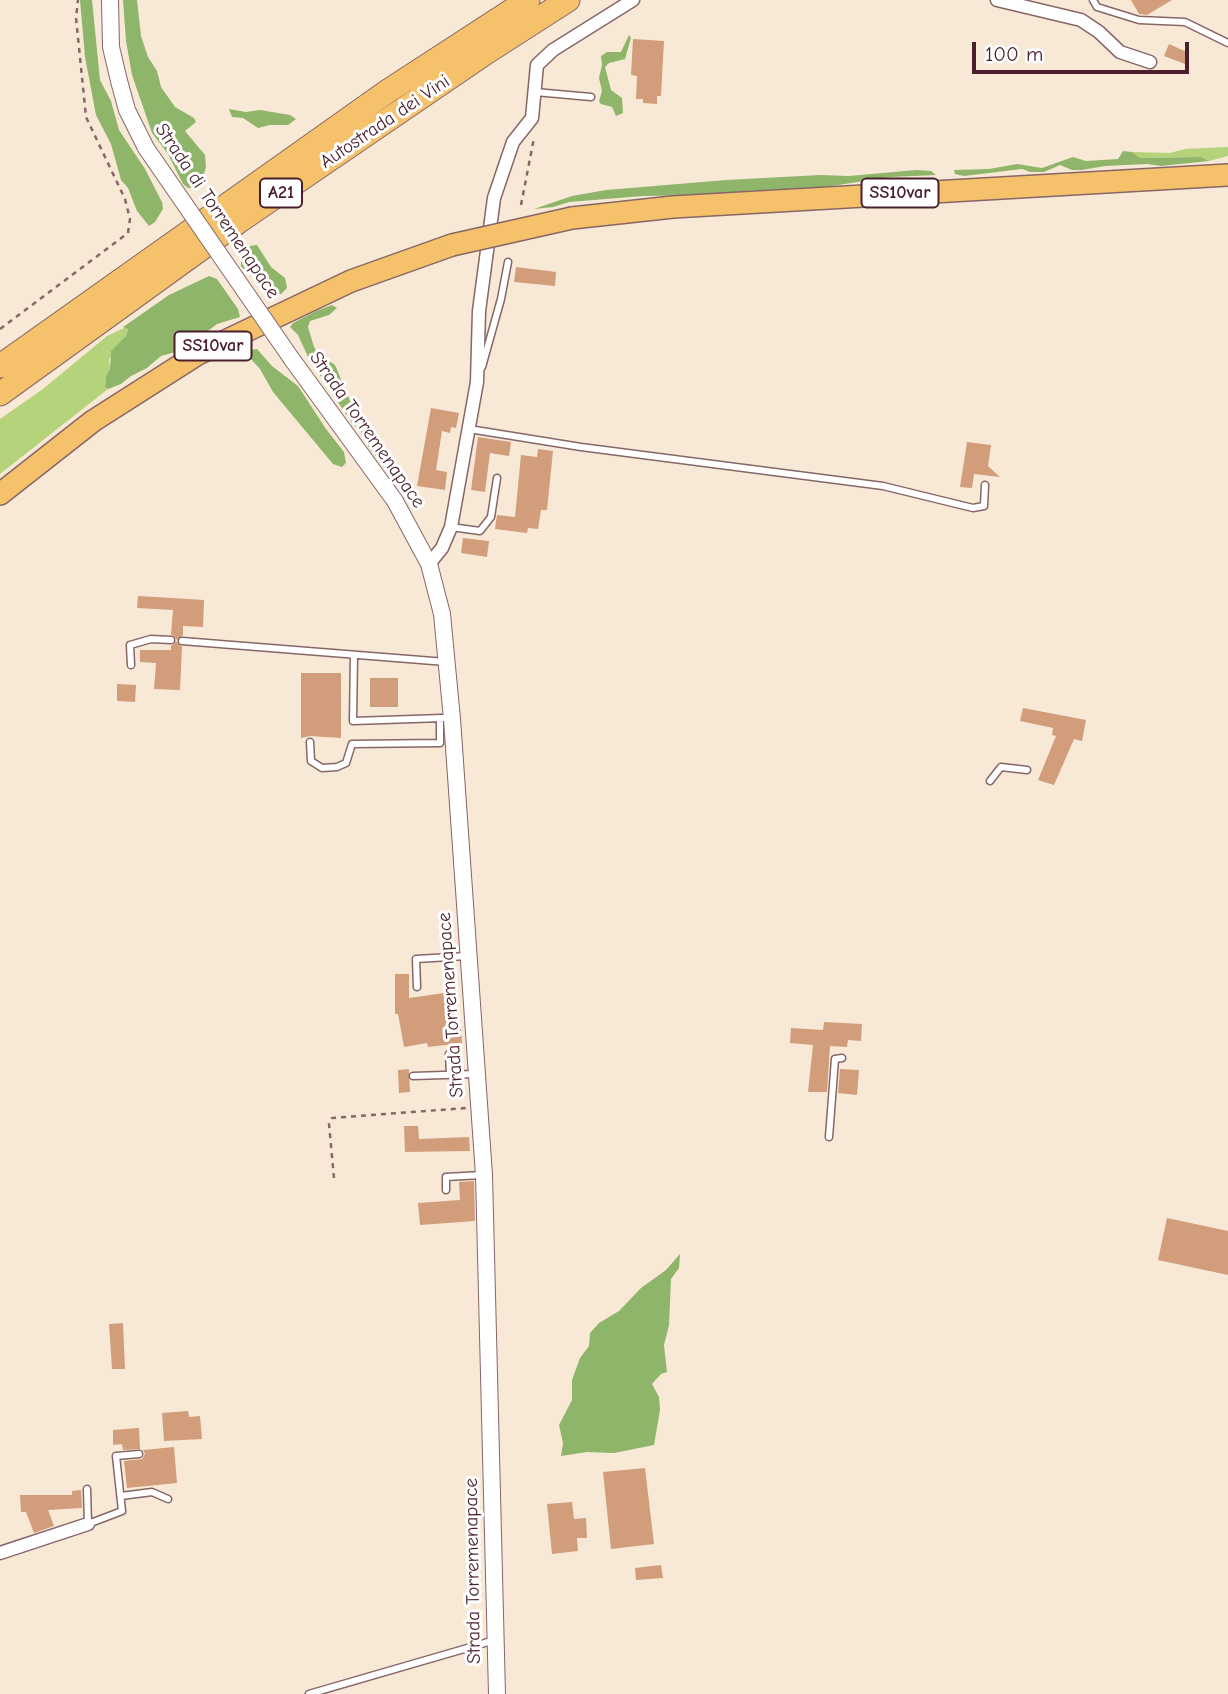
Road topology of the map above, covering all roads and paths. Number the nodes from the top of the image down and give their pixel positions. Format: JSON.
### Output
{"nodes":[{"id":1,"x":78,"y":0,"type":"edge"},
{"id":2,"x":110,"y":0,"type":"edge"},
{"id":3,"x":528,"y":0,"type":"edge"},
{"id":4,"x":568,"y":0,"type":"edge"},
{"id":5,"x":633,"y":0,"type":"edge"},
{"id":6,"x":997,"y":0,"type":"edge"},
{"id":7,"x":1093,"y":0,"type":"edge"},
{"id":8,"x":1228,"y":43,"type":"edge"},
{"id":9,"x":1150,"y":62,"type":"dead end"},
{"id":10,"x":535,"y":92,"type":"junction"},
{"id":11,"x":591,"y":97,"type":"dead end"},
{"id":12,"x":531,"y":118,"type":"junction"},
{"id":13,"x":1228,"y":175,"type":"edge"},
{"id":14,"x":521,"y":205,"type":"dead end"},
{"id":15,"x":508,"y":262,"type":"dead end"},
{"id":16,"x":0,"y":329,"type":"edge"},
{"id":17,"x":291,"y":358,"type":"joint"},
{"id":18,"x":0,"y":366,"type":"edge"},
{"id":19,"x":477,"y":382,"type":"junction"},
{"id":20,"x":0,"y":394,"type":"edge"},
{"id":21,"x":468,"y":429,"type":"junction"},
{"id":22,"x":497,"y":478,"type":"dead end"},
{"id":23,"x":985,"y":485,"type":"dead end"},
{"id":24,"x":0,"y":494,"type":"edge"},
{"id":25,"x":451,"y":527,"type":"junction"},
{"id":26,"x":429,"y":564,"type":"junction"},
{"id":27,"x":171,"y":640,"type":"dead end"},
{"id":28,"x":183,"y":641,"type":"dead end"},
{"id":29,"x":354,"y":655,"type":"junction"},
{"id":30,"x":447,"y":662,"type":"junction"},
{"id":31,"x":131,"y":665,"type":"dead end"},
{"id":32,"x":446,"y":718,"type":"junction"},
{"id":33,"x":310,"y":742,"type":"dead end"},
{"id":34,"x":1027,"y":770,"type":"dead end"},
{"id":35,"x":990,"y":781,"type":"dead end"},
{"id":36,"x":467,"y":956,"type":"junction"},
{"id":37,"x":417,"y":987,"type":"dead end"},
{"id":38,"x":449,"y":1055,"type":"dead end"},
{"id":39,"x":842,"y":1058,"type":"dead end"},
{"id":40,"x":477,"y":1074,"type":"junction"},
{"id":41,"x":450,"y":1075,"type":"junction"},
{"id":42,"x":413,"y":1076,"type":"dead end"},
{"id":43,"x":480,"y":1107,"type":"junction"},
{"id":44,"x":829,"y":1137,"type":"dead end"},
{"id":45,"x":484,"y":1175,"type":"junction"},
{"id":46,"x":334,"y":1178,"type":"dead end"},
{"id":47,"x":446,"y":1190,"type":"dead end"},
{"id":48,"x":139,"y":1454,"type":"dead end"},
{"id":49,"x":87,"y":1489,"type":"dead end"},
{"id":50,"x":121,"y":1496,"type":"junction"},
{"id":51,"x":168,"y":1499,"type":"dead end"},
{"id":52,"x":88,"y":1524,"type":"junction"},
{"id":53,"x":0,"y":1553,"type":"edge"},
{"id":54,"x":496,"y":1640,"type":"junction"},
{"id":55,"x":309,"y":1694,"type":"edge"},
{"id":56,"x":497,"y":1694,"type":"edge"}],
"edges":[{"from":1,"to":16,"type":"path"},
{"from":2,"to":17,"type":"street","name":"Strada di Torremenapace","bridge":true},
{"from":3,"to":18,"type":"highway","name":"Autostrada dei Vini","number":"A21"},
{"from":4,"to":20,"type":"highway","name":"Autostrada dei Vini","number":"A21"},
{"from":5,"to":10,"type":"street"},
{"from":6,"to":9,"type":"street"},
{"from":7,"to":8,"type":"lane"},
{"from":10,"to":11,"type":"lane"},
{"from":10,"to":12,"type":"street"},
{"from":12,"to":14,"type":"path"},
{"from":12,"to":19,"type":"street"},
{"from":13,"to":24,"type":"highway","number":"SS10var","bridge":true},
{"from":15,"to":19,"type":"lane"},
{"from":17,"to":26,"type":"street","name":"Strada Torremenapace"},
{"from":19,"to":21,"type":"street"},
{"from":21,"to":23,"type":"lane"},
{"from":21,"to":25,"type":"street"},
{"from":22,"to":25,"type":"lane"},
{"from":25,"to":26,"type":"street"},
{"from":26,"to":30,"type":"street","name":"Strada Torremenapace"},
{"from":27,"to":31,"type":"lane"},
{"from":28,"to":29,"type":"lane"},
{"from":29,"to":30,"type":"lane"},
{"from":29,"to":32,"type":"lane"},
{"from":30,"to":32,"type":"street","name":"Strada Torremenapace"},
{"from":32,"to":33,"type":"lane"},
{"from":32,"to":36,"type":"street","name":"Strada Torremenapace"},
{"from":34,"to":35,"type":"lane"},
{"from":36,"to":37,"type":"lane"},
{"from":36,"to":40,"type":"street","name":"Strada Torremenapace"},
{"from":38,"to":41,"type":"lane"},
{"from":39,"to":44,"type":"lane"},
{"from":40,"to":41,"type":"lane"},
{"from":40,"to":43,"type":"street","name":"Strada Torremenapace"},
{"from":41,"to":42,"type":"lane"},
{"from":43,"to":45,"type":"street","name":"Strada Torremenapace"},
{"from":43,"to":46,"type":"path"},
{"from":45,"to":47,"type":"lane"},
{"from":45,"to":54,"type":"street","name":"Strada Torremenapace"},
{"from":48,"to":50,"type":"lane"},
{"from":49,"to":52,"type":"lane"},
{"from":50,"to":51,"type":"lane"},
{"from":50,"to":52,"type":"lane"},
{"from":52,"to":53,"type":"street"},
{"from":54,"to":55,"type":"lane"},
{"from":54,"to":56,"type":"street","name":"Strada Torremenapace"}]}
